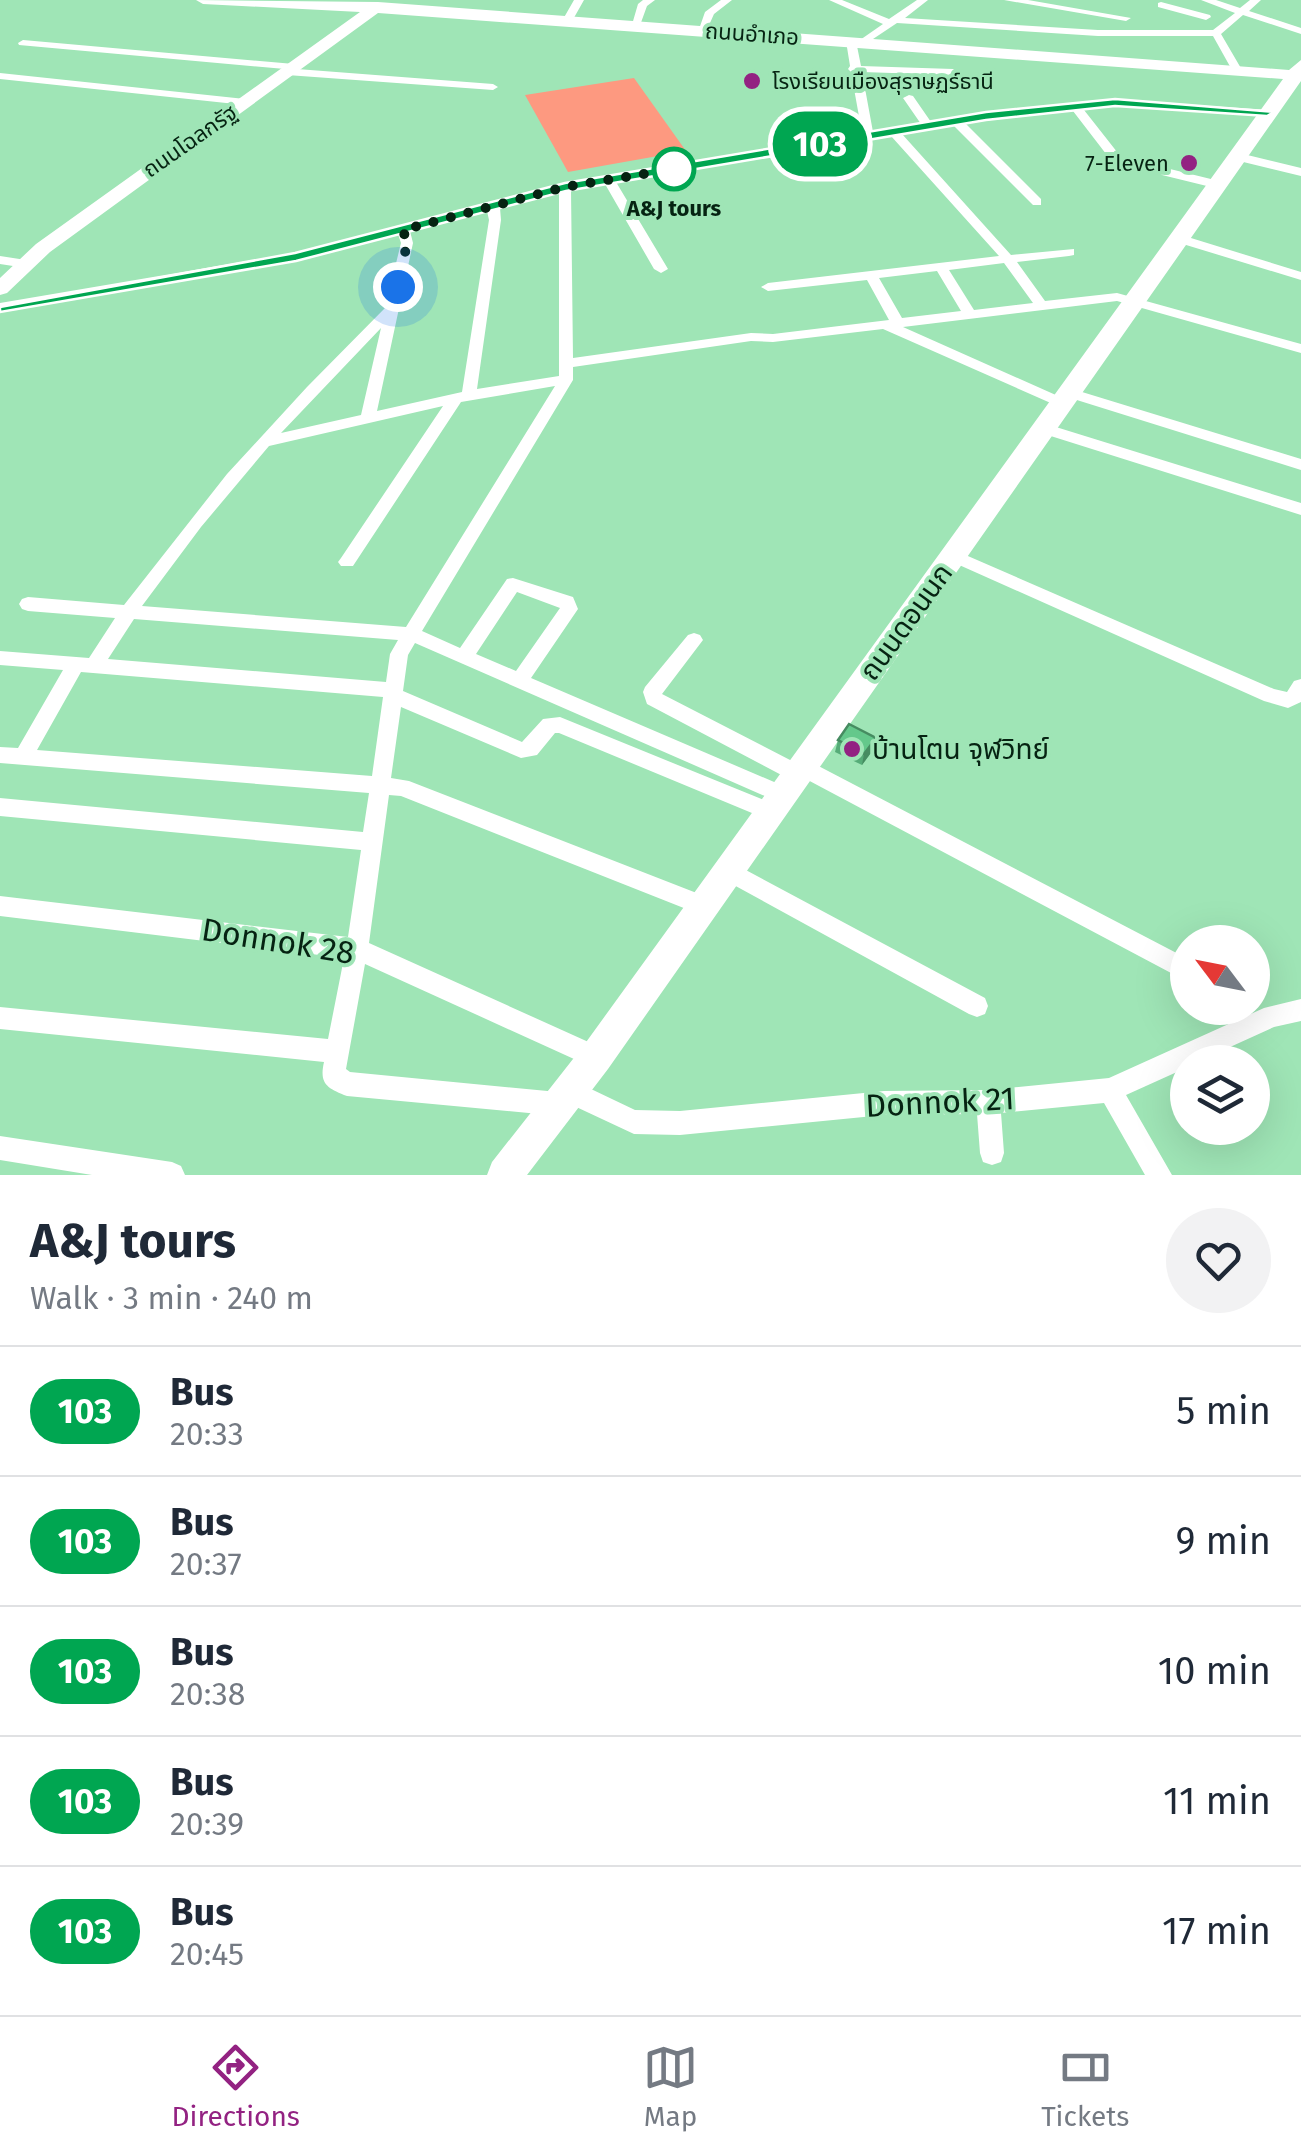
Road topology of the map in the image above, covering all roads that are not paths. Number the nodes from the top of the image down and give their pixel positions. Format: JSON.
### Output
{"nodes":[{"id":1,"x":203,"y":0,"type":"edge"},
{"id":2,"x":580,"y":0,"type":"edge"},
{"id":3,"x":650,"y":0,"type":"edge"},
{"id":4,"x":727,"y":0,"type":"edge"},
{"id":5,"x":834,"y":0,"type":"edge"},
{"id":6,"x":924,"y":0,"type":"edge"},
{"id":7,"x":1009,"y":0,"type":"edge"},
{"id":8,"x":1206,"y":0,"type":"edge"},
{"id":9,"x":1256,"y":0,"type":"edge"},
{"id":10,"x":380,"y":4,"type":"edge"},
{"id":11,"x":1075,"y":5,"type":"edge"},
{"id":12,"x":1160,"y":6,"type":"edge"},
{"id":13,"x":1244,"y":13,"type":"junction"},
{"id":14,"x":1206,"y":17,"type":"dead end"},
{"id":15,"x":1126,"y":18,"type":"dead end"},
{"id":16,"x":567,"y":21,"type":"junction"},
{"id":17,"x":891,"y":21,"type":"junction"},
{"id":18,"x":960,"y":25,"type":"junction"},
{"id":19,"x":635,"y":26,"type":"junction"},
{"id":20,"x":702,"y":30,"type":"junction"},
{"id":21,"x":1301,"y":31,"type":"edge"},
{"id":22,"x":1216,"y":33,"type":"junction"},
{"id":23,"x":858,"y":42,"type":"junction"},
{"id":24,"x":22,"y":43,"type":"dead end"},
{"id":25,"x":960,"y":50,"type":"junction"},
{"id":26,"x":853,"y":68,"type":"junction"},
{"id":27,"x":290,"y":69,"type":"junction"},
{"id":28,"x":1237,"y":70,"type":"junction"},
{"id":29,"x":953,"y":72,"type":"dead end"},
{"id":30,"x":1298,"y":72,"type":"edge"},
{"id":31,"x":0,"y":76,"type":"edge"},
{"id":32,"x":493,"y":87,"type":"dead end"},
{"id":33,"x":909,"y":98,"type":"dead end"},
{"id":34,"x":245,"y":102,"type":"junction"},
{"id":35,"x":1075,"y":106,"type":"junction"},
{"id":36,"x":1267,"y":112,"type":"junction"},
{"id":37,"x":956,"y":121,"type":"junction"},
{"id":38,"x":928,"y":126,"type":"junction"},
{"id":39,"x":894,"y":132,"type":"junction"},
{"id":40,"x":868,"y":136,"type":"junction"},
{"id":41,"x":1235,"y":156,"type":"junction"},
{"id":42,"x":1301,"y":172,"type":"edge"},
{"id":43,"x":608,"y":180,"type":"junction"},
{"id":44,"x":1215,"y":184,"type":"junction"},
{"id":45,"x":565,"y":187,"type":"junction"},
{"id":46,"x":1038,"y":202,"type":"dead end"},
{"id":47,"x":493,"y":206,"type":"junction"},
{"id":48,"x":403,"y":230,"type":"junction"},
{"id":49,"x":1178,"y":238,"type":"junction"},
{"id":50,"x":1069,"y":252,"type":"dead end"},
{"id":51,"x":1008,"y":259,"type":"junction"},
{"id":52,"x":0,"y":260,"type":"edge"},
{"id":53,"x":26,"y":264,"type":"junction"},
{"id":54,"x":941,"y":268,"type":"junction"},
{"id":55,"x":661,"y":270,"type":"dead end"},
{"id":56,"x":871,"y":275,"type":"junction"},
{"id":57,"x":1301,"y":276,"type":"edge"},
{"id":58,"x":768,"y":287,"type":"dead end"},
{"id":59,"x":0,"y":288,"type":"edge"},
{"id":60,"x":1134,"y":302,"type":"junction"},
{"id":61,"x":1041,"y":306,"type":"junction"},
{"id":62,"x":0,"y":307,"type":"edge"},
{"id":63,"x":394,"y":307,"type":"junction"},
{"id":64,"x":970,"y":314,"type":"junction"},
{"id":65,"x":892,"y":324,"type":"junction"},
{"id":66,"x":1301,"y":349,"type":"edge"},
{"id":67,"x":565,"y":372,"type":"junction"},
{"id":68,"x":462,"y":397,"type":"junction"},
{"id":69,"x":1066,"y":398,"type":"junction"},
{"id":70,"x":368,"y":420,"type":"junction"},
{"id":71,"x":1043,"y":428,"type":"junction"},
{"id":72,"x":264,"y":442,"type":"junction"},
{"id":73,"x":1301,"y":465,"type":"edge"},
{"id":74,"x":1301,"y":509,"type":"edge"},
{"id":75,"x":954,"y":556,"type":"junction"},
{"id":76,"x":347,"y":562,"type":"dead end"},
{"id":77,"x":28,"y":604,"type":"dead end"},
{"id":78,"x":128,"y":609,"type":"junction"},
{"id":79,"x":410,"y":634,"type":"junction"},
{"id":80,"x":694,"y":640,"type":"dead end"},
{"id":81,"x":464,"y":657,"type":"junction"},
{"id":82,"x":0,"y":658,"type":"edge"},
{"id":83,"x":85,"y":665,"type":"junction"},
{"id":84,"x":519,"y":681,"type":"junction"},
{"id":85,"x":1301,"y":686,"type":"edge"},
{"id":86,"x":392,"y":693,"type":"junction"},
{"id":87,"x":0,"y":755,"type":"edge"},
{"id":88,"x":22,"y":758,"type":"junction"},
{"id":89,"x":787,"y":786,"type":"junction"},
{"id":90,"x":381,"y":788,"type":"junction"},
{"id":91,"x":0,"y":807,"type":"edge"},
{"id":92,"x":373,"y":842,"type":"junction"},
{"id":93,"x":729,"y":870,"type":"junction"},
{"id":94,"x":0,"y":906,"type":"edge"},
{"id":95,"x":704,"y":906,"type":"junction"},
{"id":96,"x":357,"y":949,"type":"junction"},
{"id":97,"x":1170,"y":963,"type":"edge"},
{"id":98,"x":977,"y":1006,"type":"dead end"},
{"id":99,"x":1270,"y":1010,"type":"edge"},
{"id":100,"x":1301,"y":1010,"type":"edge"},
{"id":101,"x":0,"y":1018,"type":"edge"},
{"id":102,"x":1234,"y":1025,"type":"edge"},
{"id":103,"x":335,"y":1051,"type":"junction"},
{"id":104,"x":596,"y":1057,"type":"junction"},
{"id":105,"x":1110,"y":1090,"type":"junction"},
{"id":106,"x":565,"y":1098,"type":"junction"},
{"id":107,"x":988,"y":1102,"type":"junction"},
{"id":108,"x":0,"y":1148,"type":"edge"},
{"id":109,"x":992,"y":1153,"type":"dead end"},
{"id":110,"x":172,"y":1175,"type":"edge"},
{"id":111,"x":506,"y":1175,"type":"edge"},
{"id":112,"x":1158,"y":1175,"type":"edge"}],
"edges":[{"from":1,"to":10,"type":"street","name":"ถนนอำเภอ"},
{"from":2,"to":16,"type":"street"},
{"from":3,"to":19,"type":"street"},
{"from":4,"to":20,"type":"street"},
{"from":5,"to":17,"type":"street"},
{"from":6,"to":17,"type":"street"},
{"from":7,"to":11,"type":"street"},
{"from":8,"to":13,"type":"street"},
{"from":9,"to":13,"type":"street"},
{"from":10,"to":16,"type":"street","name":"ถนนอำเภอ"},
{"from":10,"to":27,"type":"street","name":"ถนนโฉลกรัฐ"},
{"from":11,"to":15,"type":"street"},
{"from":12,"to":14,"type":"street"},
{"from":13,"to":21,"type":"street"},
{"from":13,"to":22,"type":"street"},
{"from":16,"to":19,"type":"street","name":"ถนนอำเภอ"},
{"from":17,"to":18,"type":"street"},
{"from":17,"to":23,"type":"street"},
{"from":18,"to":22,"type":"street"},
{"from":18,"to":25,"type":"street"},
{"from":19,"to":20,"type":"street","name":"ถนนอำเภอ"},
{"from":20,"to":23,"type":"street","name":"ถนนอำเภอ"},
{"from":22,"to":28,"type":"street"},
{"from":23,"to":25,"type":"street","name":"ถนนอำเภอ"},
{"from":23,"to":26,"type":"street"},
{"from":24,"to":27,"type":"street"},
{"from":25,"to":28,"type":"street","name":"ถนนอำเภอ"},
{"from":26,"to":29,"type":"street"},
{"from":26,"to":40,"type":"street"},
{"from":27,"to":32,"type":"street"},
{"from":27,"to":34,"type":"street","name":"ถนนโฉลกรัฐ"},
{"from":28,"to":30,"type":"street","name":"ถนนอำเภอ"},
{"from":30,"to":36,"type":"street","name":"ถนนดอนนก"},
{"from":31,"to":34,"type":"street"},
{"from":33,"to":38,"type":"street"},
{"from":34,"to":53,"type":"street","name":"ถนนโฉลกรัฐ"},
{"from":35,"to":36,"type":"street"},
{"from":35,"to":37,"type":"street"},
{"from":35,"to":44,"type":"street"},
{"from":36,"to":41,"type":"street","name":"ถนนดอนนก"},
{"from":37,"to":38,"type":"street"},
{"from":37,"to":46,"type":"street"},
{"from":38,"to":39,"type":"street"},
{"from":39,"to":40,"type":"street"},
{"from":39,"to":51,"type":"street"},
{"from":40,"to":43,"type":"street"},
{"from":41,"to":42,"type":"street"},
{"from":41,"to":44,"type":"street","name":"ถนนดอนนก"},
{"from":43,"to":45,"type":"street"},
{"from":43,"to":55,"type":"street"},
{"from":44,"to":49,"type":"street","name":"ถนนดอนนก"},
{"from":45,"to":47,"type":"street"},
{"from":45,"to":67,"type":"street"},
{"from":47,"to":48,"type":"street"},
{"from":47,"to":68,"type":"street"},
{"from":48,"to":62,"type":"street"},
{"from":48,"to":63,"type":"street"},
{"from":49,"to":57,"type":"street"},
{"from":49,"to":60,"type":"street","name":"ถนนดอนนก"},
{"from":50,"to":51,"type":"street"},
{"from":51,"to":54,"type":"street"},
{"from":51,"to":61,"type":"street"},
{"from":52,"to":53,"type":"street"},
{"from":53,"to":59,"type":"street","name":"ถนนโฉลกรัฐ"},
{"from":54,"to":56,"type":"street"},
{"from":54,"to":64,"type":"street"},
{"from":56,"to":58,"type":"street"},
{"from":56,"to":65,"type":"street"},
{"from":60,"to":61,"type":"street"},
{"from":60,"to":66,"type":"street"},
{"from":60,"to":69,"type":"street","name":"ถนนดอนนก"},
{"from":61,"to":64,"type":"street"},
{"from":63,"to":70,"type":"street"},
{"from":63,"to":72,"type":"street"},
{"from":64,"to":65,"type":"street"},
{"from":65,"to":67,"type":"street"},
{"from":65,"to":69,"type":"street"},
{"from":67,"to":68,"type":"street"},
{"from":67,"to":79,"type":"street"},
{"from":68,"to":70,"type":"street"},
{"from":68,"to":76,"type":"street"},
{"from":69,"to":71,"type":"street","name":"ถนนดอนนก"},
{"from":69,"to":73,"type":"street"},
{"from":70,"to":72,"type":"street"},
{"from":71,"to":74,"type":"street"},
{"from":71,"to":75,"type":"street","name":"ถนนดอนนก"},
{"from":72,"to":78,"type":"street"},
{"from":75,"to":85,"type":"street"},
{"from":75,"to":89,"type":"street","name":"ถนนดอนนก"},
{"from":77,"to":78,"type":"street"},
{"from":78,"to":79,"type":"street"},
{"from":78,"to":83,"type":"street"},
{"from":79,"to":81,"type":"street"},
{"from":79,"to":86,"type":"street"},
{"from":80,"to":89,"type":"street"},
{"from":81,"to":84,"type":"street"},
{"from":81,"to":84,"type":"street"},
{"from":82,"to":83,"type":"street"},
{"from":83,"to":86,"type":"street"},
{"from":83,"to":88,"type":"street"},
{"from":84,"to":89,"type":"street"},
{"from":86,"to":89,"type":"street"},
{"from":86,"to":90,"type":"street"},
{"from":87,"to":88,"type":"street"},
{"from":88,"to":90,"type":"street"},
{"from":89,"to":93,"type":"street","name":"ถนนดอนนก"},
{"from":89,"to":97,"type":"street"},
{"from":90,"to":92,"type":"street"},
{"from":90,"to":95,"type":"street"},
{"from":91,"to":92,"type":"street"},
{"from":92,"to":96,"type":"street"},
{"from":93,"to":95,"type":"street","name":"ถนนดอนนก"},
{"from":93,"to":98,"type":"street"},
{"from":94,"to":96,"type":"street","name":"Donnok 28"},
{"from":95,"to":104,"type":"street","name":"ถนนดอนนก"},
{"from":96,"to":103,"type":"street"},
{"from":96,"to":104,"type":"street","name":"Donnok 28"},
{"from":99,"to":100,"type":"street","name":"Donnok 21"},
{"from":101,"to":103,"type":"street"},
{"from":102,"to":105,"type":"street","name":"Donnok 21"},
{"from":103,"to":106,"type":"street"},
{"from":104,"to":106,"type":"street","name":"ถนนดอนนก"},
{"from":105,"to":107,"type":"street","name":"Donnok 21"},
{"from":105,"to":112,"type":"street"},
{"from":106,"to":107,"type":"street","name":"Donnok 21"},
{"from":106,"to":111,"type":"street","name":"ถนนดอนนก"},
{"from":107,"to":109,"type":"street"},
{"from":108,"to":110,"type":"street"}]}
